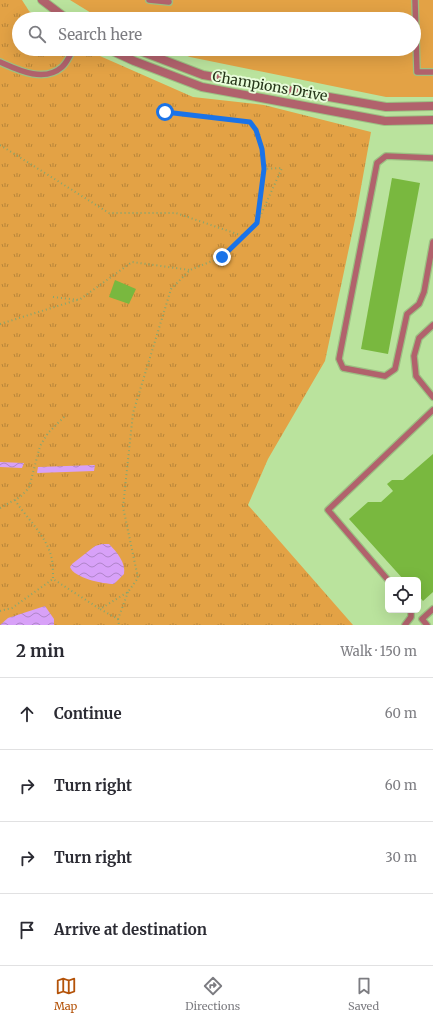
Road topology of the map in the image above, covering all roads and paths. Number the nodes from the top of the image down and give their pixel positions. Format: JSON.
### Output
{"nodes":[{"id":1,"x":42,"y":0,"type":"edge"},
{"id":2,"x":149,"y":0,"type":"edge"},
{"id":3,"x":415,"y":0,"type":"edge"},
{"id":4,"x":169,"y":2,"type":"dead end"},
{"id":5,"x":58,"y":12,"type":"edge"},
{"id":6,"x":415,"y":12,"type":"edge"},
{"id":7,"x":69,"y":56,"type":"edge"},
{"id":8,"x":123,"y":56,"type":"edge"},
{"id":9,"x":153,"y":56,"type":"edge"},
{"id":10,"x":417,"y":56,"type":"edge"},
{"id":11,"x":0,"y":62,"type":"edge"},
{"id":12,"x":433,"y":72,"type":"edge"},
{"id":13,"x":395,"y":106,"type":"junction"},
{"id":14,"x":433,"y":106,"type":"edge"},
{"id":15,"x":165,"y":112,"type":"dead end"},
{"id":16,"x":395,"y":120,"type":"junction"},
{"id":17,"x":433,"y":120,"type":"edge"},
{"id":18,"x":0,"y":145,"type":"edge"},
{"id":19,"x":433,"y":158,"type":"edge"},
{"id":20,"x":264,"y":169,"type":"junction"},
{"id":21,"x":257,"y":223,"type":"junction"},
{"id":22,"x":243,"y":236,"type":"junction"},
{"id":23,"x":433,"y":242,"type":"edge"},
{"id":24,"x":190,"y":270,"type":"junction"},
{"id":25,"x":431,"y":272,"type":"edge"},
{"id":26,"x":53,"y":297,"type":"dead end"},
{"id":27,"x":79,"y":300,"type":"junction"},
{"id":28,"x":0,"y":324,"type":"edge"},
{"id":29,"x":433,"y":325,"type":"edge"},
{"id":30,"x":433,"y":397,"type":"edge"},
{"id":31,"x":433,"y":410,"type":"edge"},
{"id":32,"x":65,"y":416,"type":"dead end"},
{"id":33,"x":15,"y":500,"type":"junction"},
{"id":34,"x":0,"y":508,"type":"edge"},
{"id":35,"x":385,"y":577,"type":"edge"},
{"id":36,"x":53,"y":579,"type":"junction"},
{"id":37,"x":128,"y":592,"type":"junction"},
{"id":38,"x":100,"y":609,"type":"junction"},
{"id":39,"x":433,"y":609,"type":"edge"},
{"id":40,"x":0,"y":611,"type":"edge"},
{"id":41,"x":411,"y":613,"type":"edge"},
{"id":42,"x":414,"y":613,"type":"edge"},
{"id":43,"x":118,"y":619,"type":"junction"},
{"id":44,"x":422,"y":619,"type":"junction"},
{"id":45,"x":119,"y":625,"type":"edge"},
{"id":46,"x":405,"y":625,"type":"edge"},
{"id":47,"x":427,"y":625,"type":"edge"}],
"edges":[{"from":1,"to":5,"type":"street"},
{"from":2,"to":4,"type":"lane"},
{"from":3,"to":6,"type":"lane"},
{"from":7,"to":11,"type":"lane"},
{"from":8,"to":16,"type":"street","name":"Champions Drive"},
{"from":9,"to":13,"type":"street","name":"Champions Drive"},
{"from":10,"to":12,"type":"lane"},
{"from":13,"to":14,"type":"street","name":"Champions Drive"},
{"from":13,"to":16,"type":"street"},
{"from":15,"to":20,"type":"path"},
{"from":16,"to":17,"type":"street","name":"Champions Drive"},
{"from":18,"to":22,"type":"path"},
{"from":19,"to":25,"type":"lane"},
{"from":20,"to":21,"type":"path"},
{"from":20,"to":21,"type":"path"},
{"from":21,"to":22,"type":"path"},
{"from":22,"to":24,"type":"path"},
{"from":23,"to":25,"type":"lane"},
{"from":24,"to":27,"type":"path"},
{"from":24,"to":37,"type":"path"},
{"from":26,"to":27,"type":"path"},
{"from":27,"to":28,"type":"path"},
{"from":29,"to":30,"type":"lane"},
{"from":31,"to":35,"type":"lane"},
{"from":32,"to":33,"type":"path"},
{"from":33,"to":34,"type":"path"},
{"from":33,"to":36,"type":"path"},
{"from":36,"to":38,"type":"path"},
{"from":36,"to":40,"type":"path"},
{"from":37,"to":38,"type":"path"},
{"from":37,"to":43,"type":"path"},
{"from":38,"to":43,"type":"path"},
{"from":39,"to":44,"type":"lane"},
{"from":41,"to":46,"type":"lane"},
{"from":42,"to":44,"type":"lane"},
{"from":43,"to":45,"type":"path"},
{"from":44,"to":47,"type":"lane"}]}
